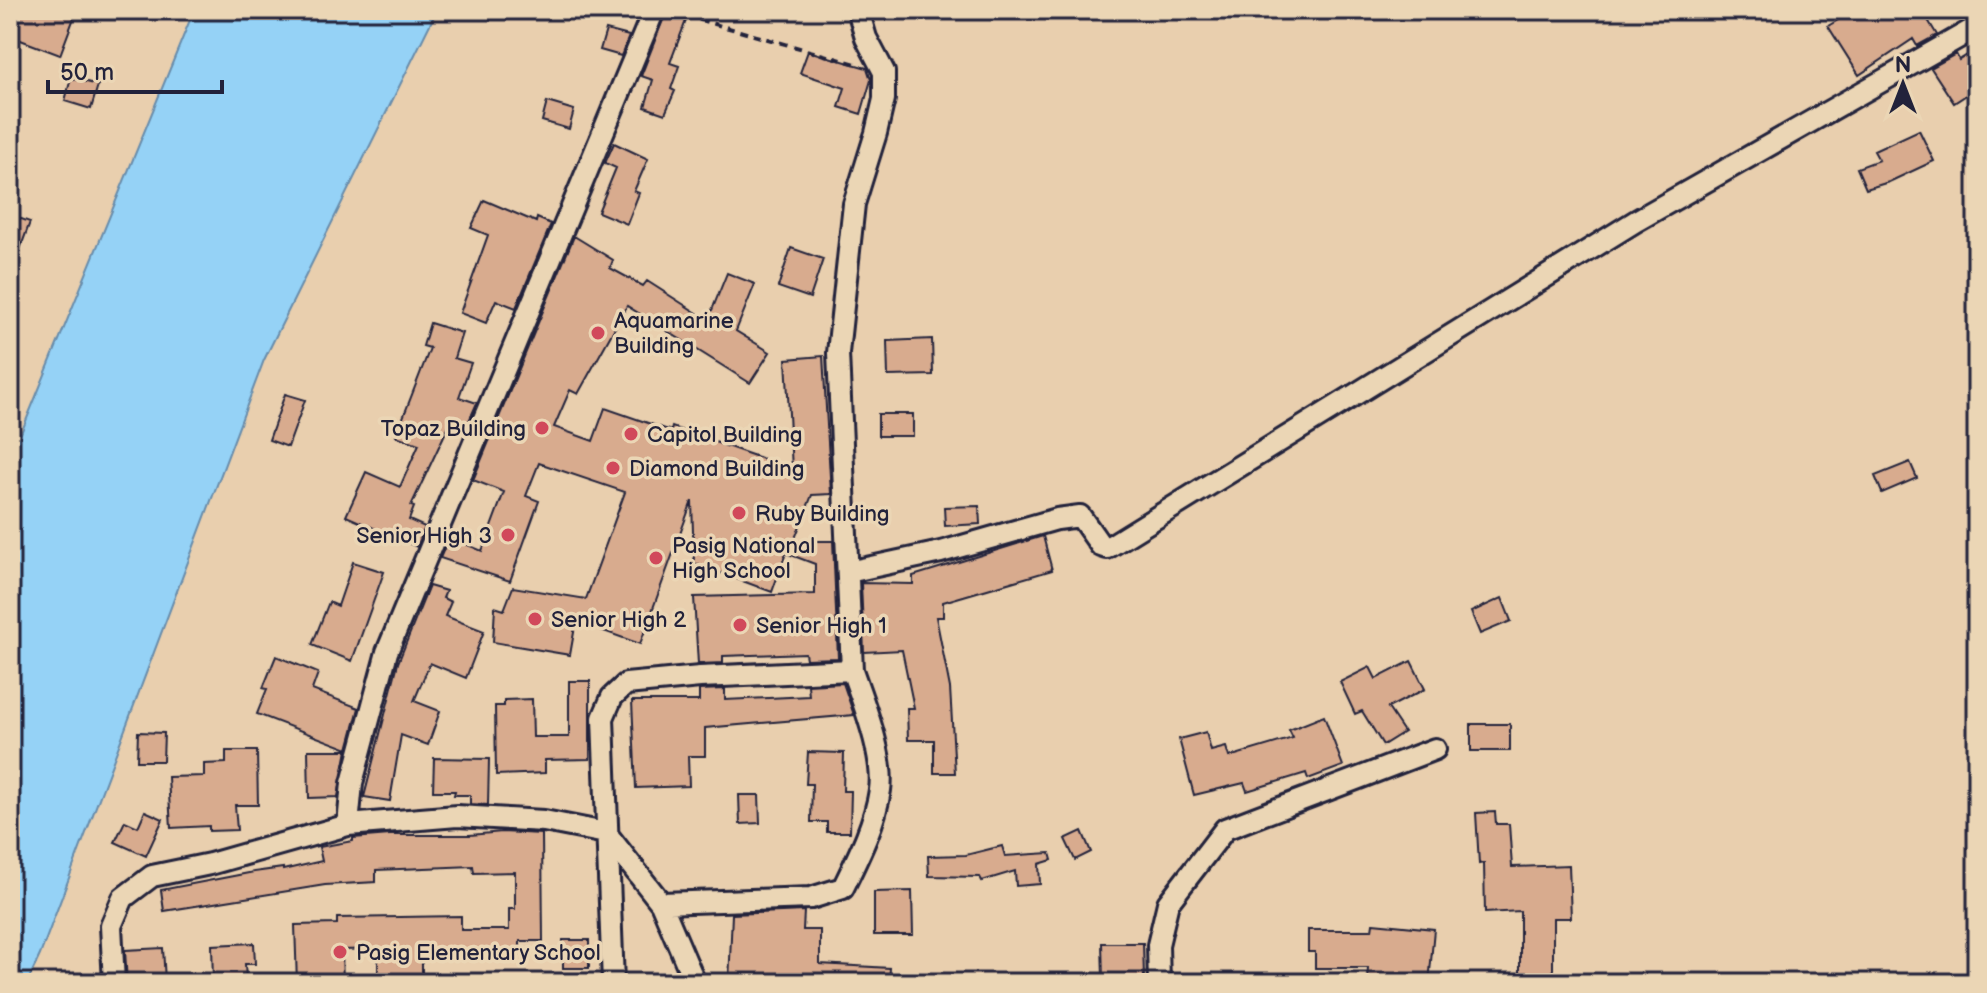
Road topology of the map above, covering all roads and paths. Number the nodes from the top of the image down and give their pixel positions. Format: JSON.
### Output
{"nodes":[{"id":1,"x":654,"y":10,"type":"edge"},
{"id":2,"x":666,"y":10,"type":"edge"},
{"id":3,"x":858,"y":10,"type":"edge"},
{"id":4,"x":1977,"y":27,"type":"edge"},
{"id":5,"x":884,"y":72,"type":"junction"},
{"id":6,"x":848,"y":572,"type":"junction"},
{"id":7,"x":852,"y":670,"type":"junction"},
{"id":8,"x":1435,"y":749,"type":"dead end"},
{"id":9,"x":348,"y":825,"type":"junction"},
{"id":10,"x":606,"y":833,"type":"junction"},
{"id":11,"x":661,"y":903,"type":"junction"},
{"id":12,"x":114,"y":983,"type":"edge"},
{"id":13,"x":613,"y":983,"type":"edge"},
{"id":14,"x":695,"y":983,"type":"edge"},
{"id":15,"x":1159,"y":983,"type":"edge"}],
"edges":[{"from":1,"to":9,"type":"street"},
{"from":2,"to":5,"type":"path"},
{"from":3,"to":5,"type":"street"},
{"from":4,"to":6,"type":"street"},
{"from":5,"to":6,"type":"street"},
{"from":6,"to":7,"type":"street"},
{"from":7,"to":10,"type":"street"},
{"from":7,"to":11,"type":"street"},
{"from":8,"to":15,"type":"street"},
{"from":9,"to":10,"type":"street"},
{"from":9,"to":12,"type":"street"},
{"from":10,"to":11,"type":"street"},
{"from":10,"to":13,"type":"street"},
{"from":11,"to":14,"type":"street"}]}
